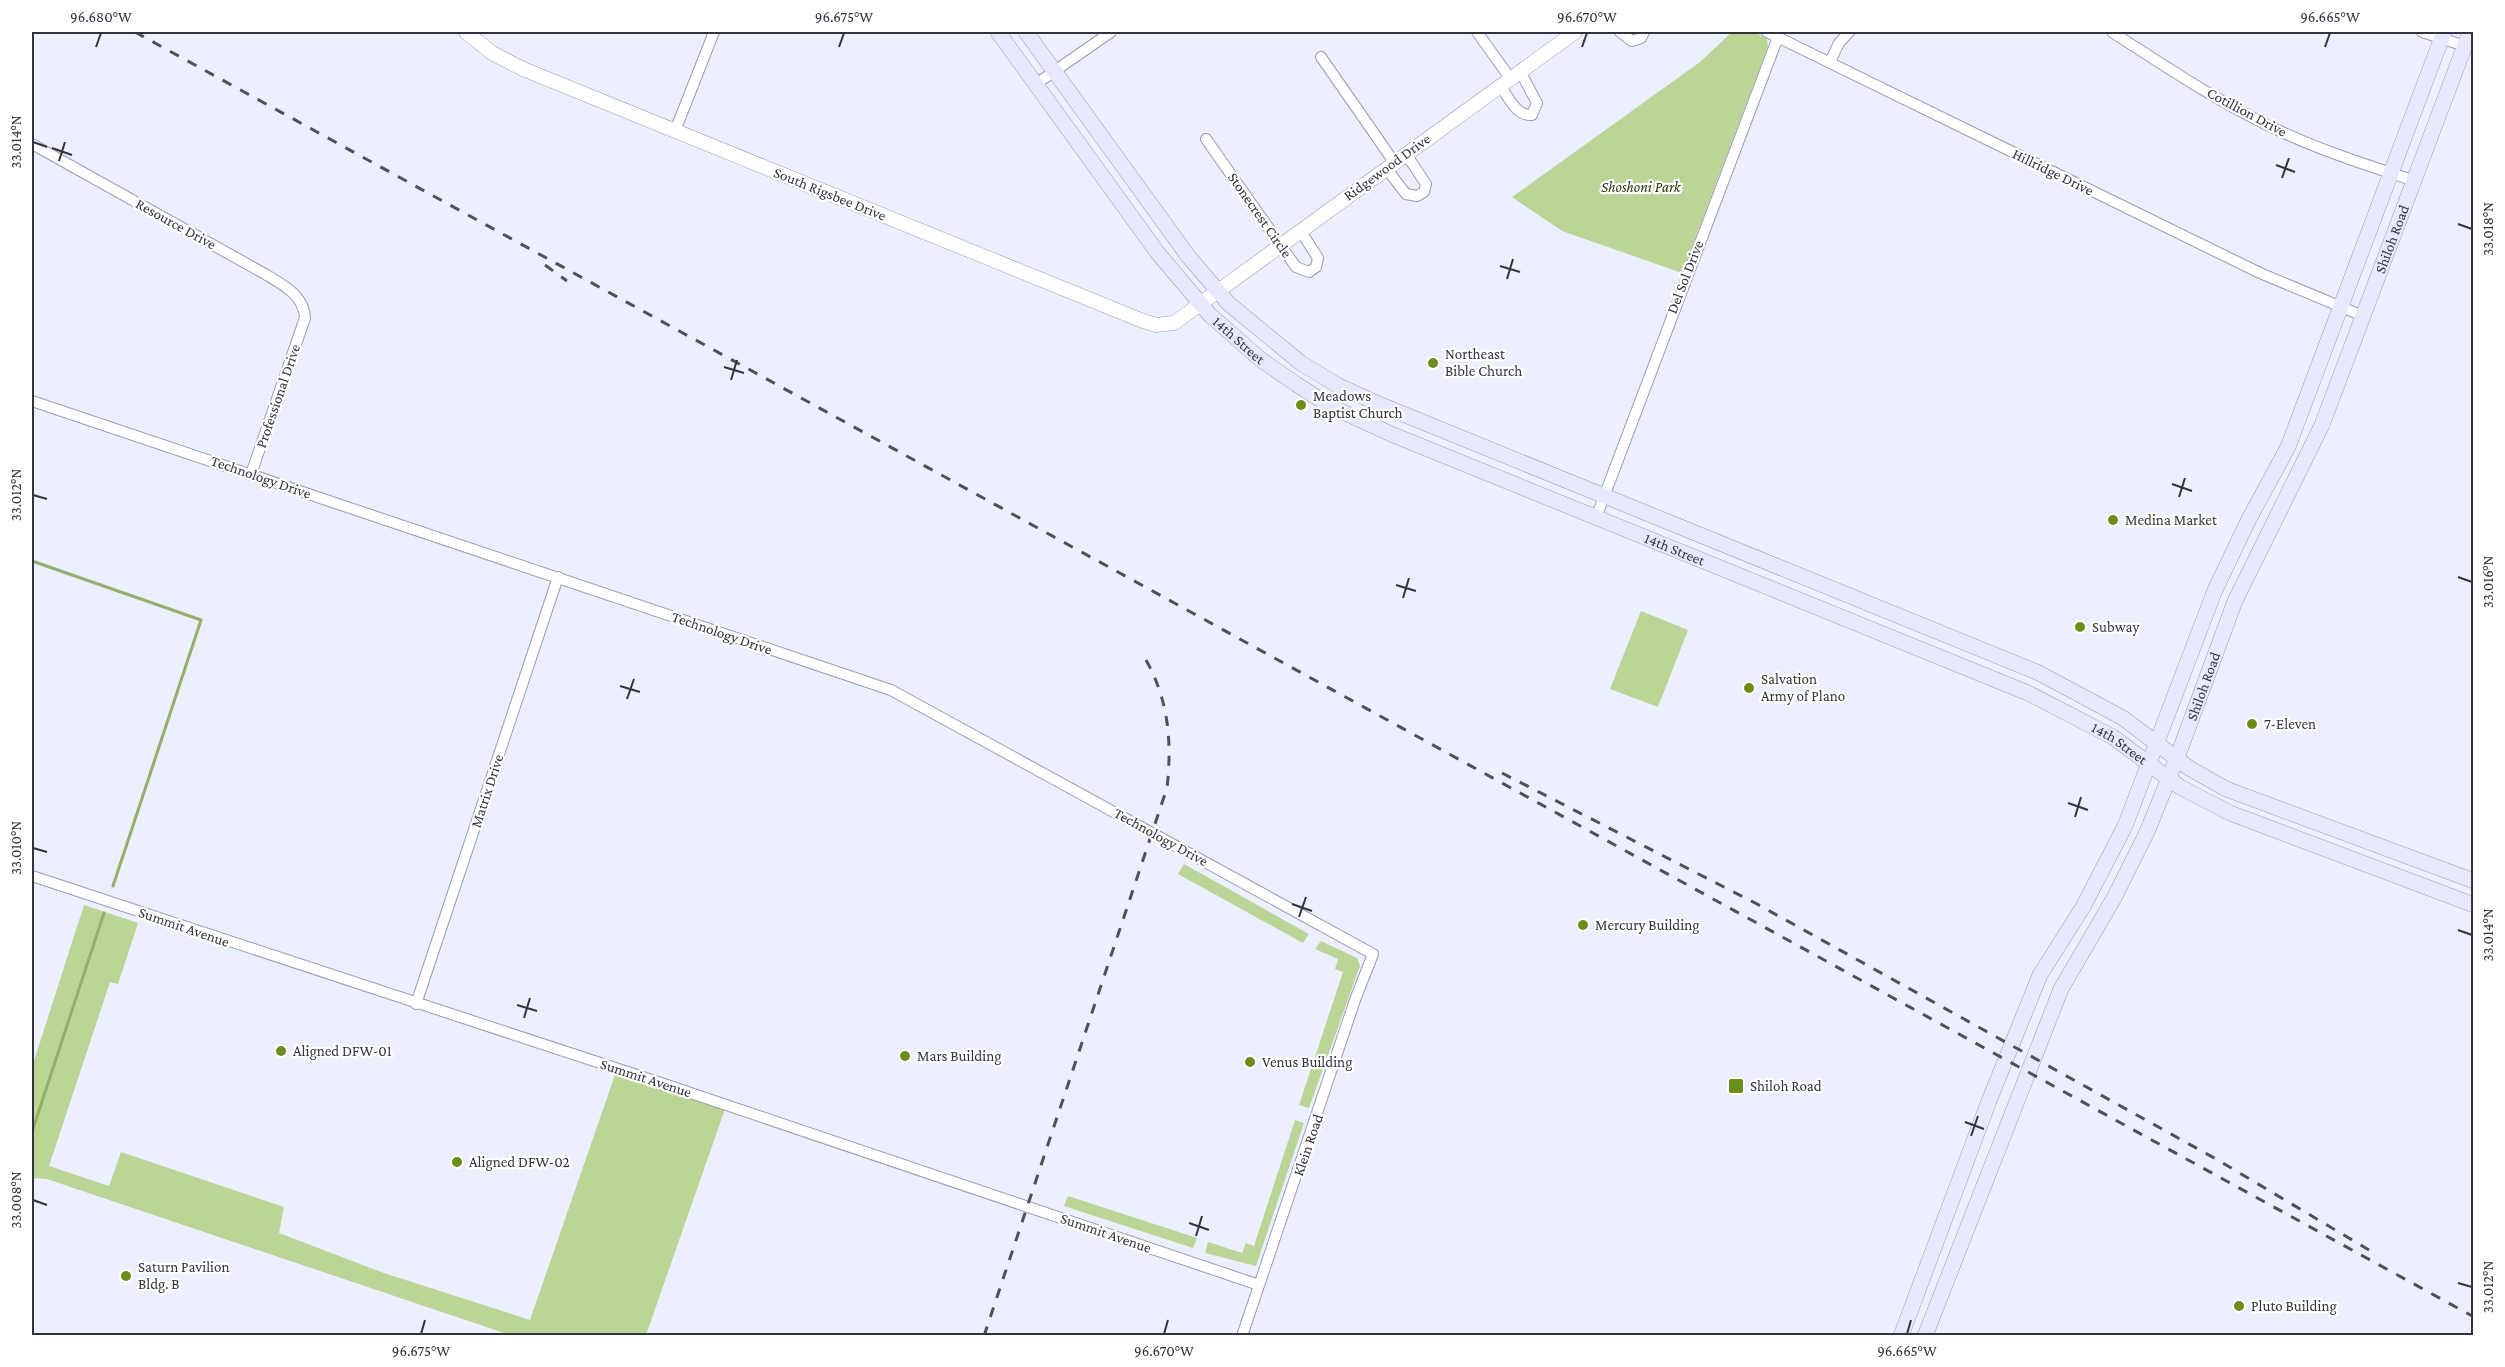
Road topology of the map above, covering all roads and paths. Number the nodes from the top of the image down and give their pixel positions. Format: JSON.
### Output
{"nodes":[{"id":1,"x":466,"y":32,"type":"edge"},
{"id":2,"x":714,"y":32,"type":"edge"},
{"id":3,"x":998,"y":32,"type":"edge"},
{"id":4,"x":1026,"y":32,"type":"edge"},
{"id":5,"x":1111,"y":32,"type":"edge"},
{"id":6,"x":1477,"y":32,"type":"edge"},
{"id":7,"x":1575,"y":32,"type":"edge"},
{"id":8,"x":1620,"y":32,"type":"edge"},
{"id":9,"x":1644,"y":32,"type":"edge"},
{"id":10,"x":1767,"y":32,"type":"edge"},
{"id":11,"x":1849,"y":32,"type":"edge"},
{"id":12,"x":2112,"y":32,"type":"edge"},
{"id":13,"x":2422,"y":32,"type":"edge"},
{"id":14,"x":2443,"y":35,"type":"edge"},
{"id":15,"x":1778,"y":37,"type":"junction"},
{"id":16,"x":2468,"y":39,"type":"edge"},
{"id":17,"x":1321,"y":57,"type":"dead end"},
{"id":18,"x":1830,"y":62,"type":"junction"},
{"id":19,"x":1054,"y":71,"type":"junction"},
{"id":20,"x":1510,"y":78,"type":"junction"},
{"id":21,"x":1036,"y":84,"type":"junction"},
{"id":22,"x":675,"y":131,"type":"junction"},
{"id":23,"x":1206,"y":139,"type":"dead end"},
{"id":24,"x":32,"y":144,"type":"edge"},
{"id":25,"x":1395,"y":161,"type":"junction"},
{"id":26,"x":2391,"y":173,"type":"junction"},
{"id":27,"x":2415,"y":181,"type":"junction"},
{"id":28,"x":1300,"y":230,"type":"junction"},
{"id":29,"x":1280,"y":244,"type":"junction"},
{"id":30,"x":1216,"y":290,"type":"junction"},
{"id":31,"x":1199,"y":304,"type":"junction"},
{"id":32,"x":2342,"y":307,"type":"junction"},
{"id":33,"x":2363,"y":316,"type":"junction"},
{"id":34,"x":305,"y":318,"type":"joint"},
{"id":35,"x":1307,"y":367,"type":"junction"},
{"id":36,"x":1296,"y":384,"type":"junction"},
{"id":37,"x":32,"y":401,"type":"edge"},
{"id":38,"x":1464,"y":439,"type":"junction"},
{"id":39,"x":1455,"y":461,"type":"junction"},
{"id":40,"x":251,"y":474,"type":"junction"},
{"id":41,"x":1605,"y":496,"type":"junction"},
{"id":42,"x":1596,"y":518,"type":"junction"},
{"id":43,"x":1798,"y":574,"type":"junction"},
{"id":44,"x":558,"y":578,"type":"junction"},
{"id":45,"x":2216,"y":590,"type":"junction"},
{"id":46,"x":1789,"y":596,"type":"junction"},
{"id":47,"x":2235,"y":601,"type":"junction"},
{"id":48,"x":1959,"y":641,"type":"junction"},
{"id":49,"x":1950,"y":662,"type":"junction"},
{"id":50,"x":2158,"y":742,"type":"junction"},
{"id":51,"x":2177,"y":758,"type":"junction"},
{"id":52,"x":2150,"y":764,"type":"junction"},
{"id":53,"x":2168,"y":779,"type":"junction"},
{"id":54,"x":2406,"y":857,"type":"junction"},
{"id":55,"x":32,"y":876,"type":"edge"},
{"id":56,"x":2399,"y":878,"type":"junction"},
{"id":57,"x":2474,"y":881,"type":"edge"},
{"id":58,"x":2474,"y":905,"type":"edge"},
{"id":59,"x":1373,"y":954,"type":"joint"},
{"id":60,"x":2050,"y":959,"type":"junction"},
{"id":61,"x":2071,"y":971,"type":"junction"},
{"id":62,"x":416,"y":1004,"type":"junction"},
{"id":63,"x":1259,"y":1285,"type":"junction"},
{"id":64,"x":1242,"y":1335,"type":"edge"},
{"id":65,"x":1901,"y":1335,"type":"edge"},
{"id":66,"x":1925,"y":1335,"type":"edge"}],
"edges":[{"from":1,"to":22,"type":"street","name":"South Rigsbee Drive"},
{"from":2,"to":22,"type":"street"},
{"from":3,"to":21,"type":"main road","name":"14th Street"},
{"from":4,"to":19,"type":"main road","name":"14th Street"},
{"from":5,"to":19,"type":"street"},
{"from":6,"to":20,"type":"street"},
{"from":7,"to":20,"type":"street","name":"Ridgewood Drive"},
{"from":8,"to":9,"type":"street"},
{"from":10,"to":15,"type":"street","name":"Hillridge Drive"},
{"from":11,"to":18,"type":"street"},
{"from":12,"to":26,"type":"street","name":"Cotillion Drive"},
{"from":13,"to":14,"type":"street"},
{"from":14,"to":16,"type":"street"},
{"from":14,"to":26,"type":"main road","name":"Shiloh Road"},
{"from":15,"to":18,"type":"street","name":"Hillridge Drive"},
{"from":15,"to":41,"type":"street","name":"Del Sol Drive"},
{"from":16,"to":27,"type":"main road","name":"Shiloh Road"},
{"from":17,"to":25,"type":"street"},
{"from":18,"to":32,"type":"street","name":"Hillridge Drive"},
{"from":19,"to":21,"type":"street"},
{"from":19,"to":30,"type":"main road","name":"14th Street"},
{"from":20,"to":25,"type":"street","name":"Ridgewood Drive"},
{"from":21,"to":31,"type":"main road","name":"14th Street"},
{"from":22,"to":31,"type":"street","name":"South Rigsbee Drive"},
{"from":23,"to":29,"type":"street","name":"Stonecrest Circle"},
{"from":24,"to":34,"type":"street","name":"Resource Drive"},
{"from":25,"to":28,"type":"street","name":"Ridgewood Drive"},
{"from":26,"to":27,"type":"street","name":"Cotillion Drive"},
{"from":26,"to":32,"type":"main road","name":"Shiloh Road"},
{"from":27,"to":33,"type":"main road","name":"Shiloh Road"},
{"from":28,"to":29,"type":"street","name":"Ridgewood Drive"},
{"from":28,"to":29,"type":"street","name":"Stonecrest Circle"},
{"from":29,"to":30,"type":"street","name":"Ridgewood Drive"},
{"from":30,"to":31,"type":"street","name":"Ridgewood Drive"},
{"from":30,"to":35,"type":"main road","name":"14th Street"},
{"from":31,"to":36,"type":"main road","name":"14th Street"},
{"from":32,"to":33,"type":"street","name":"Hillridge Drive"},
{"from":32,"to":45,"type":"main road","name":"Shiloh Road"},
{"from":33,"to":47,"type":"main road","name":"Shiloh Road"},
{"from":34,"to":40,"type":"street","name":"Professional Drive"},
{"from":35,"to":36,"type":"main road"},
{"from":35,"to":38,"type":"main road","name":"14th Street"},
{"from":36,"to":39,"type":"main road","name":"14th Street"},
{"from":37,"to":40,"type":"street","name":"Technology Drive"},
{"from":38,"to":39,"type":"main road"},
{"from":38,"to":41,"type":"main road","name":"14th Street"},
{"from":39,"to":42,"type":"main road","name":"14th Street"},
{"from":40,"to":44,"type":"street","name":"Technology Drive"},
{"from":41,"to":42,"type":"street","name":"Del Sol Drive"},
{"from":41,"to":43,"type":"main road","name":"14th Street"},
{"from":42,"to":46,"type":"main road","name":"14th Street"},
{"from":43,"to":46,"type":"main road"},
{"from":43,"to":48,"type":"main road","name":"14th Street"},
{"from":44,"to":59,"type":"street","name":"Technology Drive"},
{"from":44,"to":62,"type":"street","name":"Matrix Drive"},
{"from":45,"to":47,"type":"main road"},
{"from":45,"to":50,"type":"main road","name":"Shiloh Road"},
{"from":46,"to":49,"type":"main road","name":"14th Street"},
{"from":47,"to":51,"type":"main road","name":"Shiloh Road"},
{"from":48,"to":49,"type":"main road"},
{"from":48,"to":50,"type":"main road","name":"14th Street"},
{"from":49,"to":52,"type":"main road","name":"14th Street"},
{"from":50,"to":51,"type":"main road","name":"14th Street"},
{"from":50,"to":52,"type":"main road","name":"Shiloh Road"},
{"from":51,"to":53,"type":"main road","name":"Shiloh Road"},
{"from":51,"to":54,"type":"main road","name":"14th Street"},
{"from":52,"to":53,"type":"main road","name":"14th Street"},
{"from":52,"to":60,"type":"main road","name":"Shiloh Road"},
{"from":53,"to":56,"type":"main road","name":"14th Street"},
{"from":53,"to":61,"type":"main road","name":"Shiloh Road"},
{"from":54,"to":56,"type":"main road"},
{"from":54,"to":57,"type":"main road","name":"14th Street"},
{"from":55,"to":62,"type":"street","name":"Summit Avenue"},
{"from":56,"to":58,"type":"main road","name":"14th Street"},
{"from":59,"to":63,"type":"street","name":"Klein Road"},
{"from":60,"to":61,"type":"main road"},
{"from":60,"to":65,"type":"main road","name":"Shiloh Road"},
{"from":61,"to":66,"type":"main road","name":"Shiloh Road"},
{"from":62,"to":63,"type":"street","name":"Summit Avenue"},
{"from":63,"to":64,"type":"street","name":"Klein Road"}]}
